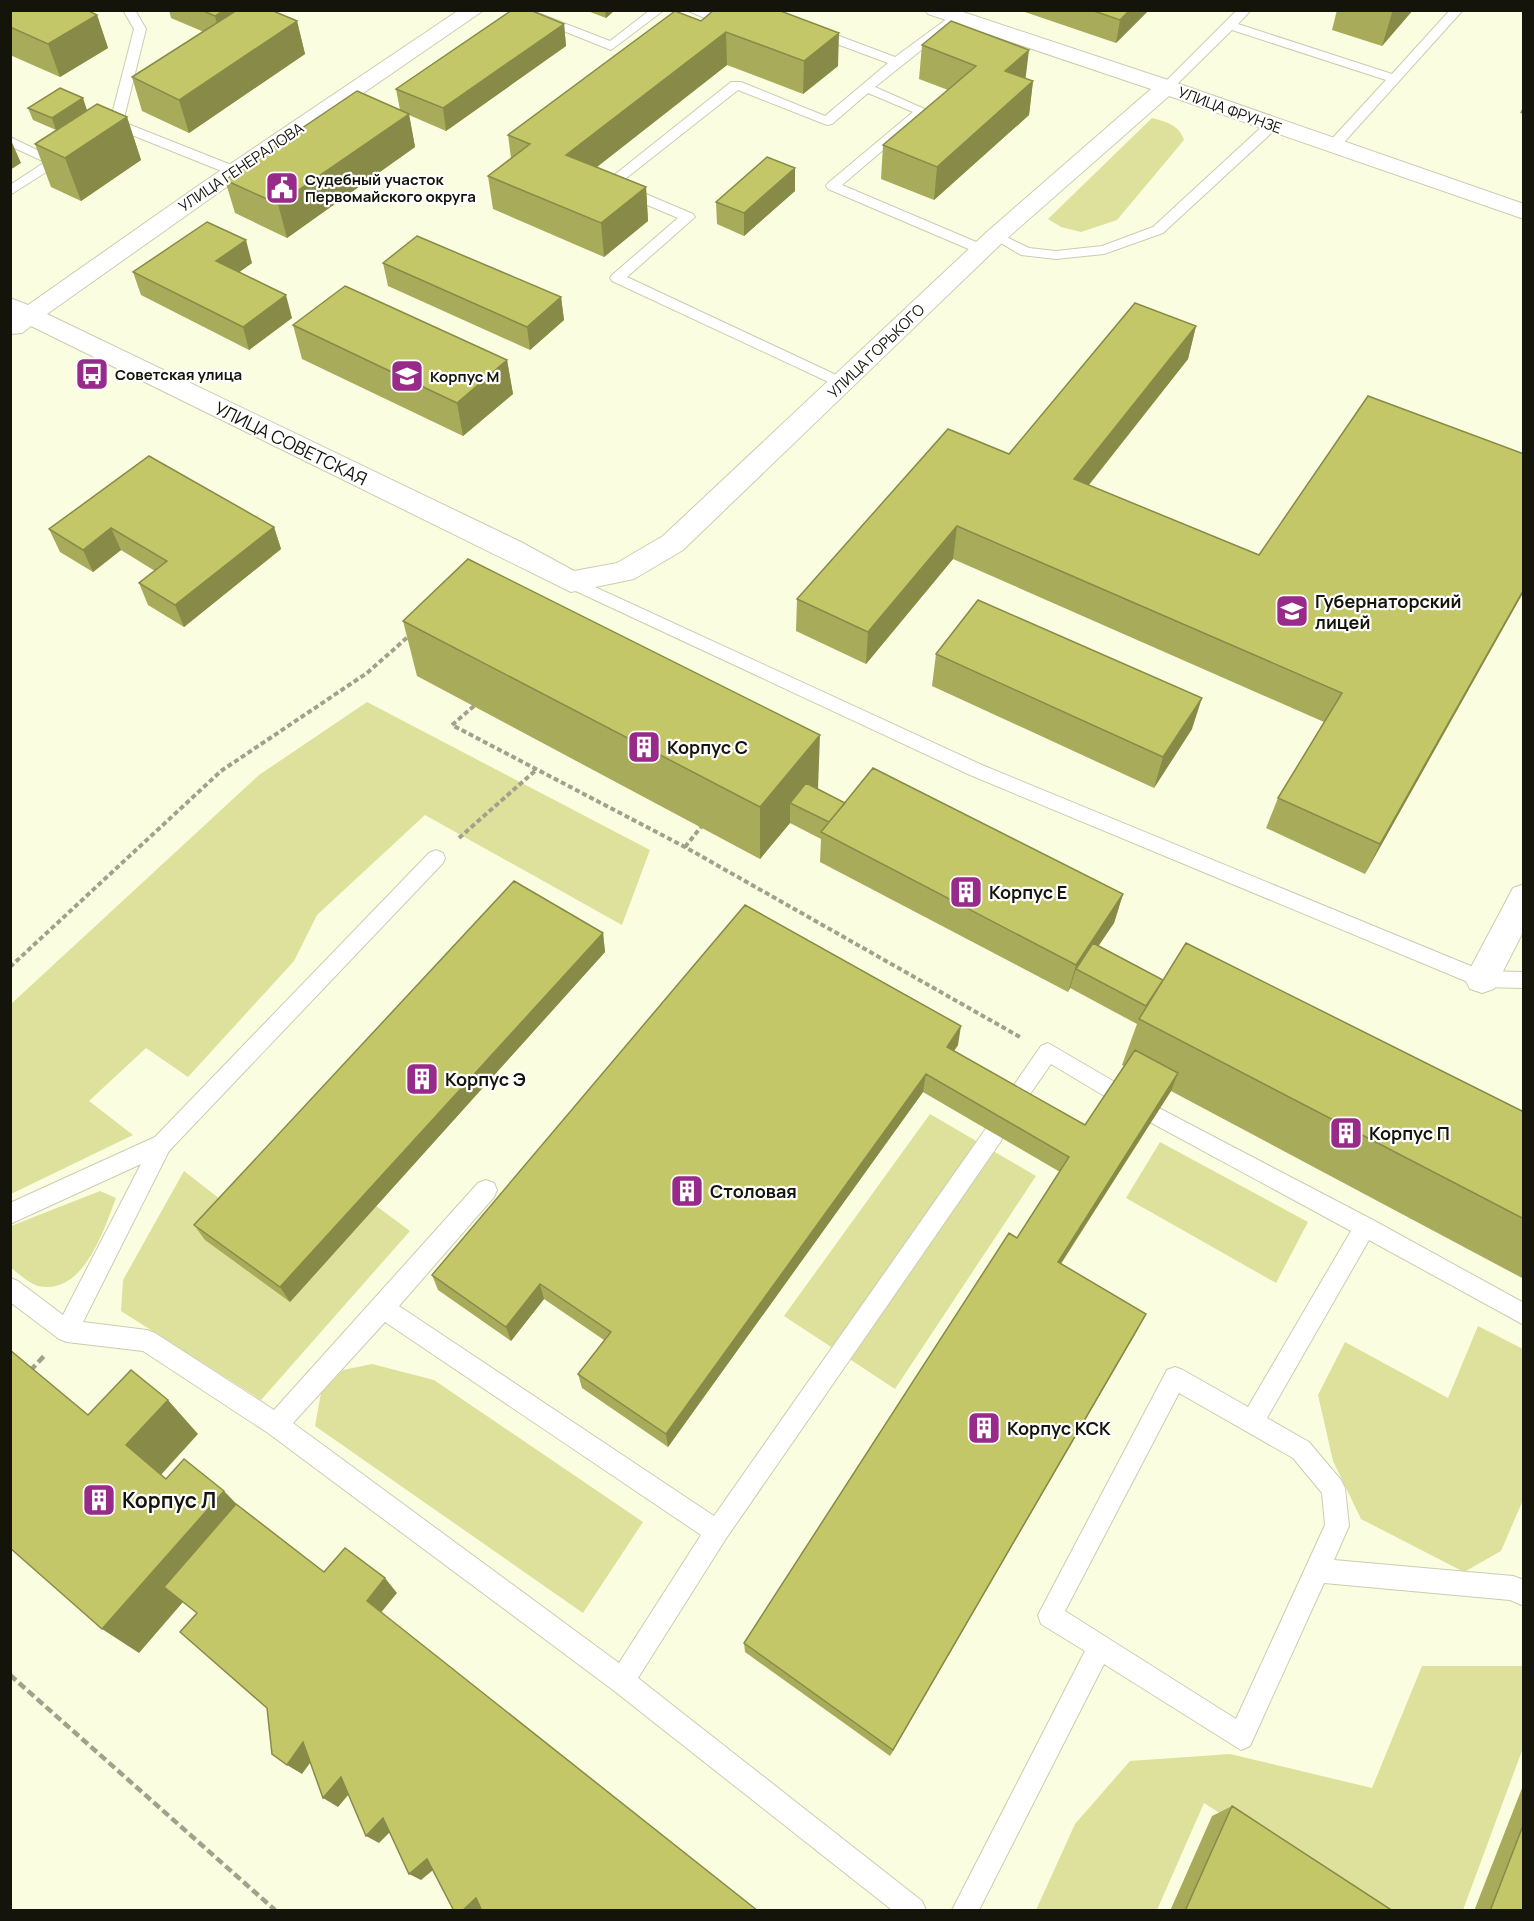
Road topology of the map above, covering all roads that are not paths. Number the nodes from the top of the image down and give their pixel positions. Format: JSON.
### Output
{"nodes":[{"id":1,"x":129,"y":10,"type":"edge"},
{"id":2,"x":474,"y":10,"type":"edge"},
{"id":3,"x":517,"y":10,"type":"edge"},
{"id":4,"x":658,"y":10,"type":"edge"},
{"id":5,"x":692,"y":10,"type":"edge"},
{"id":6,"x":712,"y":10,"type":"edge"},
{"id":7,"x":1245,"y":10,"type":"edge"},
{"id":8,"x":1456,"y":10,"type":"edge"},
{"id":9,"x":945,"y":14,"type":"edge"},
{"id":10,"x":1230,"y":25,"type":"junction"},
{"id":11,"x":801,"y":26,"type":"edge"},
{"id":12,"x":897,"y":62,"type":"junction"},
{"id":13,"x":1394,"y":79,"type":"junction"},
{"id":14,"x":1166,"y":87,"type":"junction"},
{"id":15,"x":866,"y":88,"type":"junction"},
{"id":16,"x":116,"y":123,"type":"junction"},
{"id":17,"x":1272,"y":125,"type":"junction"},
{"id":18,"x":95,"y":136,"type":"edge"},
{"id":19,"x":10,"y":141,"type":"edge"},
{"id":20,"x":1333,"y":147,"type":"junction"},
{"id":21,"x":234,"y":171,"type":"junction"},
{"id":22,"x":10,"y":191,"type":"edge"},
{"id":23,"x":1524,"y":212,"type":"edge"},
{"id":24,"x":989,"y":243,"type":"junction"},
{"id":25,"x":17,"y":317,"type":"edge"},
{"id":26,"x":842,"y":383,"type":"junction"},
{"id":27,"x":571,"y":582,"type":"junction"},
{"id":28,"x":436,"y":858,"type":"road end"},
{"id":29,"x":1524,"y":897,"type":"edge"},
{"id":30,"x":1482,"y":979,"type":"junction"},
{"id":31,"x":1524,"y":980,"type":"edge"},
{"id":32,"x":1113,"y":1091,"type":"edge"},
{"id":33,"x":1012,"y":1104,"type":"edge"},
{"id":34,"x":1155,"y":1115,"type":"edge"},
{"id":35,"x":994,"y":1134,"type":"edge"},
{"id":36,"x":162,"y":1144,"type":"junction"},
{"id":37,"x":486,"y":1190,"type":"dead end"},
{"id":38,"x":10,"y":1214,"type":"edge"},
{"id":39,"x":1365,"y":1227,"type":"junction"},
{"id":40,"x":10,"y":1288,"type":"edge"},
{"id":41,"x":383,"y":1308,"type":"junction"},
{"id":42,"x":1524,"y":1316,"type":"edge"},
{"id":43,"x":67,"y":1331,"type":"junction"},
{"id":44,"x":1252,"y":1422,"type":"junction"},
{"id":45,"x":276,"y":1425,"type":"junction"},
{"id":46,"x":717,"y":1532,"type":"junction"},
{"id":47,"x":1317,"y":1570,"type":"junction"},
{"id":48,"x":1524,"y":1594,"type":"edge"},
{"id":49,"x":1100,"y":1647,"type":"junction"},
{"id":50,"x":622,"y":1681,"type":"junction"},
{"id":51,"x":912,"y":1911,"type":"edge"},
{"id":52,"x":965,"y":1911,"type":"edge"}],
"edges":[{"from":1,"to":16,"type":"lane"},
{"from":2,"to":21,"type":"street","name":"УЛИЦА ГЕНЕРАЛОВА"},
{"from":3,"to":4,"type":"lane"},
{"from":5,"to":6,"type":"lane"},
{"from":7,"to":10,"type":"lane"},
{"from":8,"to":13,"type":"lane"},
{"from":9,"to":12,"type":"lane"},
{"from":9,"to":14,"type":"street","name":"УЛИЦА ФРУНЗЕ"},
{"from":10,"to":13,"type":"lane"},
{"from":10,"to":14,"type":"lane"},
{"from":11,"to":12,"type":"lane"},
{"from":12,"to":15,"type":"lane"},
{"from":13,"to":20,"type":"lane"},
{"from":14,"to":17,"type":"street","name":"УЛИЦА ФРУНЗЕ"},
{"from":14,"to":24,"type":"street","name":"УЛИЦА ГОРЬКОГО"},
{"from":15,"to":24,"type":"lane"},
{"from":15,"to":26,"type":"lane"},
{"from":16,"to":18,"type":"lane"},
{"from":16,"to":21,"type":"lane"},
{"from":17,"to":20,"type":"street","name":"УЛИЦА ФРУНЗЕ"},
{"from":17,"to":24,"type":"lane"},
{"from":19,"to":22,"type":"lane"},
{"from":20,"to":23,"type":"street","name":"УЛИЦА ФРУНЗЕ"},
{"from":21,"to":25,"type":"street","name":"УЛИЦА ГЕНЕРАЛОВА"},
{"from":24,"to":26,"type":"street","name":"УЛИЦА ГОРЬКОГО"},
{"from":25,"to":27,"type":"street","name":"УЛИЦА СОВЕТСКАЯ"},
{"from":26,"to":27,"type":"street","name":"УЛИЦА ГОРЬКОГО"},
{"from":27,"to":30,"type":"lane"},
{"from":28,"to":36,"type":"lane"},
{"from":29,"to":30,"type":"street"},
{"from":30,"to":31,"type":"lane"},
{"from":32,"to":33,"type":"lane"},
{"from":34,"to":39,"type":"lane"},
{"from":35,"to":46,"type":"lane"},
{"from":36,"to":38,"type":"lane"},
{"from":36,"to":43,"type":"lane"},
{"from":37,"to":41,"type":"lane"},
{"from":39,"to":42,"type":"lane"},
{"from":39,"to":44,"type":"lane"},
{"from":40,"to":43,"type":"lane"},
{"from":41,"to":45,"type":"lane"},
{"from":41,"to":46,"type":"lane"},
{"from":43,"to":45,"type":"lane"},
{"from":44,"to":47,"type":"lane"},
{"from":44,"to":49,"type":"lane"},
{"from":45,"to":50,"type":"lane"},
{"from":46,"to":50,"type":"lane"},
{"from":47,"to":48,"type":"lane"},
{"from":47,"to":49,"type":"lane"},
{"from":49,"to":52,"type":"lane"},
{"from":50,"to":51,"type":"lane"}]}
